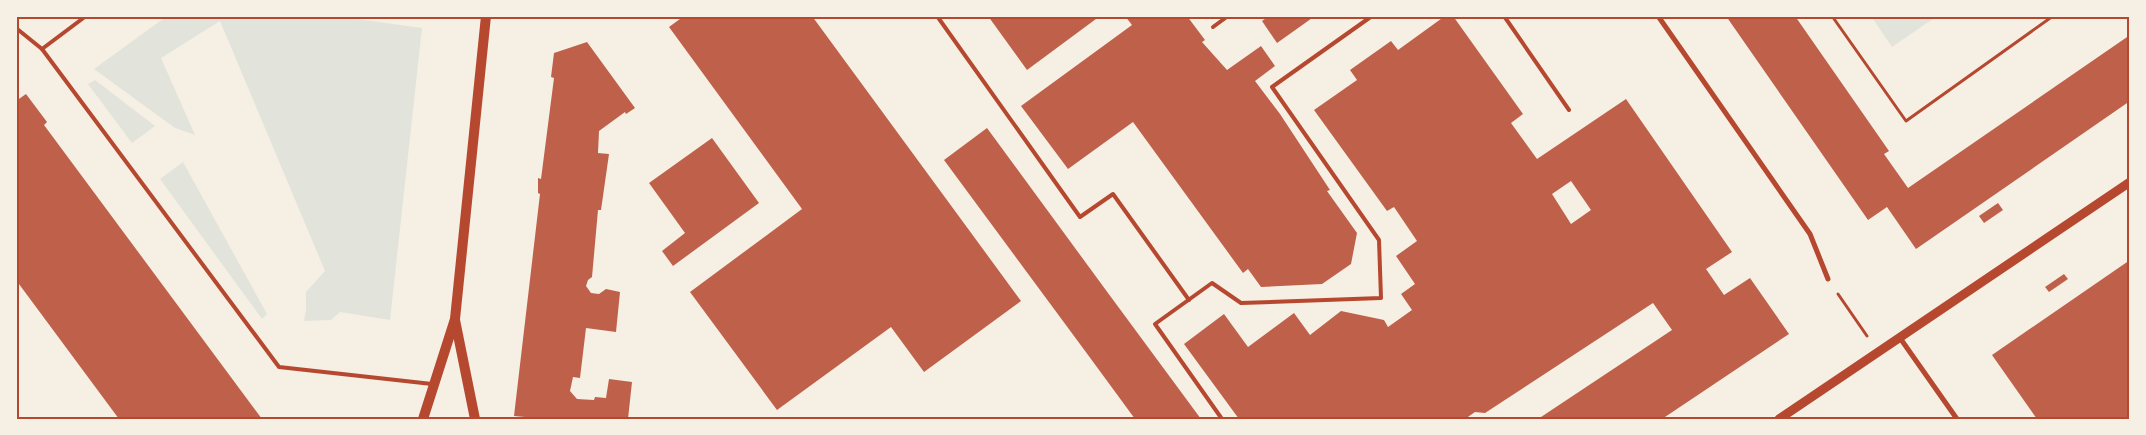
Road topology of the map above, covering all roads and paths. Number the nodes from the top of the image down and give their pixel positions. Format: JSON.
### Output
{"nodes":[{"id":1,"x":86,"y":16,"type":"edge"},
{"id":2,"x":486,"y":16,"type":"edge"},
{"id":3,"x":937,"y":16,"type":"edge"},
{"id":4,"x":1228,"y":16,"type":"edge"},
{"id":5,"x":1372,"y":16,"type":"edge"},
{"id":6,"x":1504,"y":16,"type":"edge"},
{"id":7,"x":1658,"y":16,"type":"edge"},
{"id":8,"x":1832,"y":16,"type":"edge"},
{"id":9,"x":2053,"y":16,"type":"edge"},
{"id":10,"x":1213,"y":27,"type":"dead end"},
{"id":11,"x":16,"y":28,"type":"edge"},
{"id":12,"x":42,"y":49,"type":"junction"},
{"id":13,"x":1569,"y":110,"type":"dead end"},
{"id":14,"x":2130,"y":182,"type":"edge"},
{"id":15,"x":1828,"y":279,"type":"joint"},
{"id":16,"x":1189,"y":300,"type":"junction"},
{"id":17,"x":455,"y":319,"type":"junction"},
{"id":18,"x":1857,"y":322,"type":"dead end"},
{"id":19,"x":1900,"y":338,"type":"junction"},
{"id":20,"x":432,"y":384,"type":"junction"},
{"id":21,"x":423,"y":419,"type":"edge"},
{"id":22,"x":475,"y":419,"type":"edge"},
{"id":23,"x":1222,"y":419,"type":"edge"},
{"id":24,"x":1779,"y":419,"type":"edge"},
{"id":25,"x":1956,"y":419,"type":"edge"}],
"edges":[{"from":1,"to":12,"type":"lane"},
{"from":2,"to":17,"type":"main road"},
{"from":3,"to":16,"type":"lane"},
{"from":4,"to":10,"type":"lane"},
{"from":5,"to":16,"type":"lane"},
{"from":6,"to":13,"type":"lane"},
{"from":7,"to":15,"type":"street"},
{"from":8,"to":9,"type":"path"},
{"from":11,"to":12,"type":"lane"},
{"from":12,"to":20,"type":"lane"},
{"from":14,"to":19,"type":"street"},
{"from":15,"to":18,"type":"path"},
{"from":16,"to":23,"type":"lane"},
{"from":17,"to":20,"type":"main road"},
{"from":17,"to":22,"type":"main road"},
{"from":19,"to":24,"type":"street"},
{"from":19,"to":25,"type":"street"},
{"from":20,"to":21,"type":"main road"}]}
